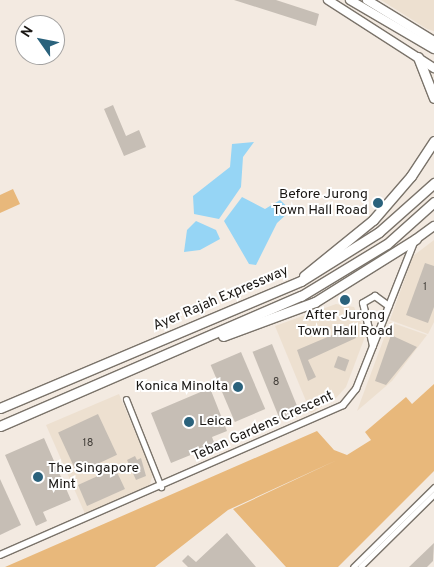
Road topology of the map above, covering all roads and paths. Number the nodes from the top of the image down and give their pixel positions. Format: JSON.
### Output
{"nodes":[{"id":1,"x":328,"y":0,"type":"edge"},
{"id":2,"x":350,"y":0,"type":"edge"},
{"id":3,"x":367,"y":0,"type":"edge"},
{"id":4,"x":434,"y":41,"type":"edge"},
{"id":5,"x":434,"y":49,"type":"edge"},
{"id":6,"x":418,"y":57,"type":"junction"},
{"id":7,"x":434,"y":68,"type":"edge"},
{"id":8,"x":434,"y":98,"type":"edge"},
{"id":9,"x":434,"y":141,"type":"edge"},
{"id":10,"x":434,"y":183,"type":"edge"},
{"id":11,"x":434,"y":202,"type":"edge"},
{"id":12,"x":434,"y":226,"type":"edge"},
{"id":13,"x":416,"y":239,"type":"junction"},
{"id":14,"x":301,"y":280,"type":"junction"},
{"id":15,"x":389,"y":306,"type":"junction"},
{"id":16,"x":373,"y":348,"type":"junction"},
{"id":17,"x":182,"y":349,"type":"junction"},
{"id":18,"x":126,"y":399,"type":"dead end"},
{"id":19,"x":0,"y":408,"type":"edge"},
{"id":20,"x":0,"y":426,"type":"edge"},
{"id":21,"x":160,"y":487,"type":"junction"},
{"id":22,"x":434,"y":487,"type":"edge"},
{"id":23,"x":434,"y":494,"type":"edge"},
{"id":24,"x":0,"y":555,"type":"edge"},
{"id":25,"x":365,"y":559,"type":"junction"},
{"id":26,"x":352,"y":567,"type":"edge"},
{"id":27,"x":360,"y":567,"type":"edge"}],
"edges":[{"from":1,"to":6,"type":"main road"},
{"from":2,"to":5,"type":"main road"},
{"from":3,"to":4,"type":"main road"},
{"from":6,"to":7,"type":"main road"},
{"from":6,"to":8,"type":"highway"},
{"from":9,"to":14,"type":"highway"},
{"from":10,"to":14,"type":"highway","name":"Ayer Rajah Expressway"},
{"from":11,"to":17,"type":"highway","name":"Ayer Rajah Expressway"},
{"from":12,"to":13,"type":"main road"},
{"from":13,"to":15,"type":"street","name":"Teban Gardens Crescent"},
{"from":13,"to":17,"type":"highway"},
{"from":14,"to":19,"type":"highway","name":"Ayer Rajah Expressway"},
{"from":15,"to":16,"type":"street","name":"Teban Gardens Crescent"},
{"from":15,"to":16,"type":"street"},
{"from":16,"to":21,"type":"street","name":"Teban Gardens Crescent"},
{"from":17,"to":20,"type":"highway","name":"Ayer Rajah Expressway"},
{"from":18,"to":21,"type":"street"},
{"from":21,"to":24,"type":"street","name":"Teban Gardens Crescent"},
{"from":22,"to":25,"type":"street"},
{"from":23,"to":25,"type":"street"},
{"from":25,"to":26,"type":"street"},
{"from":25,"to":27,"type":"street"}]}
